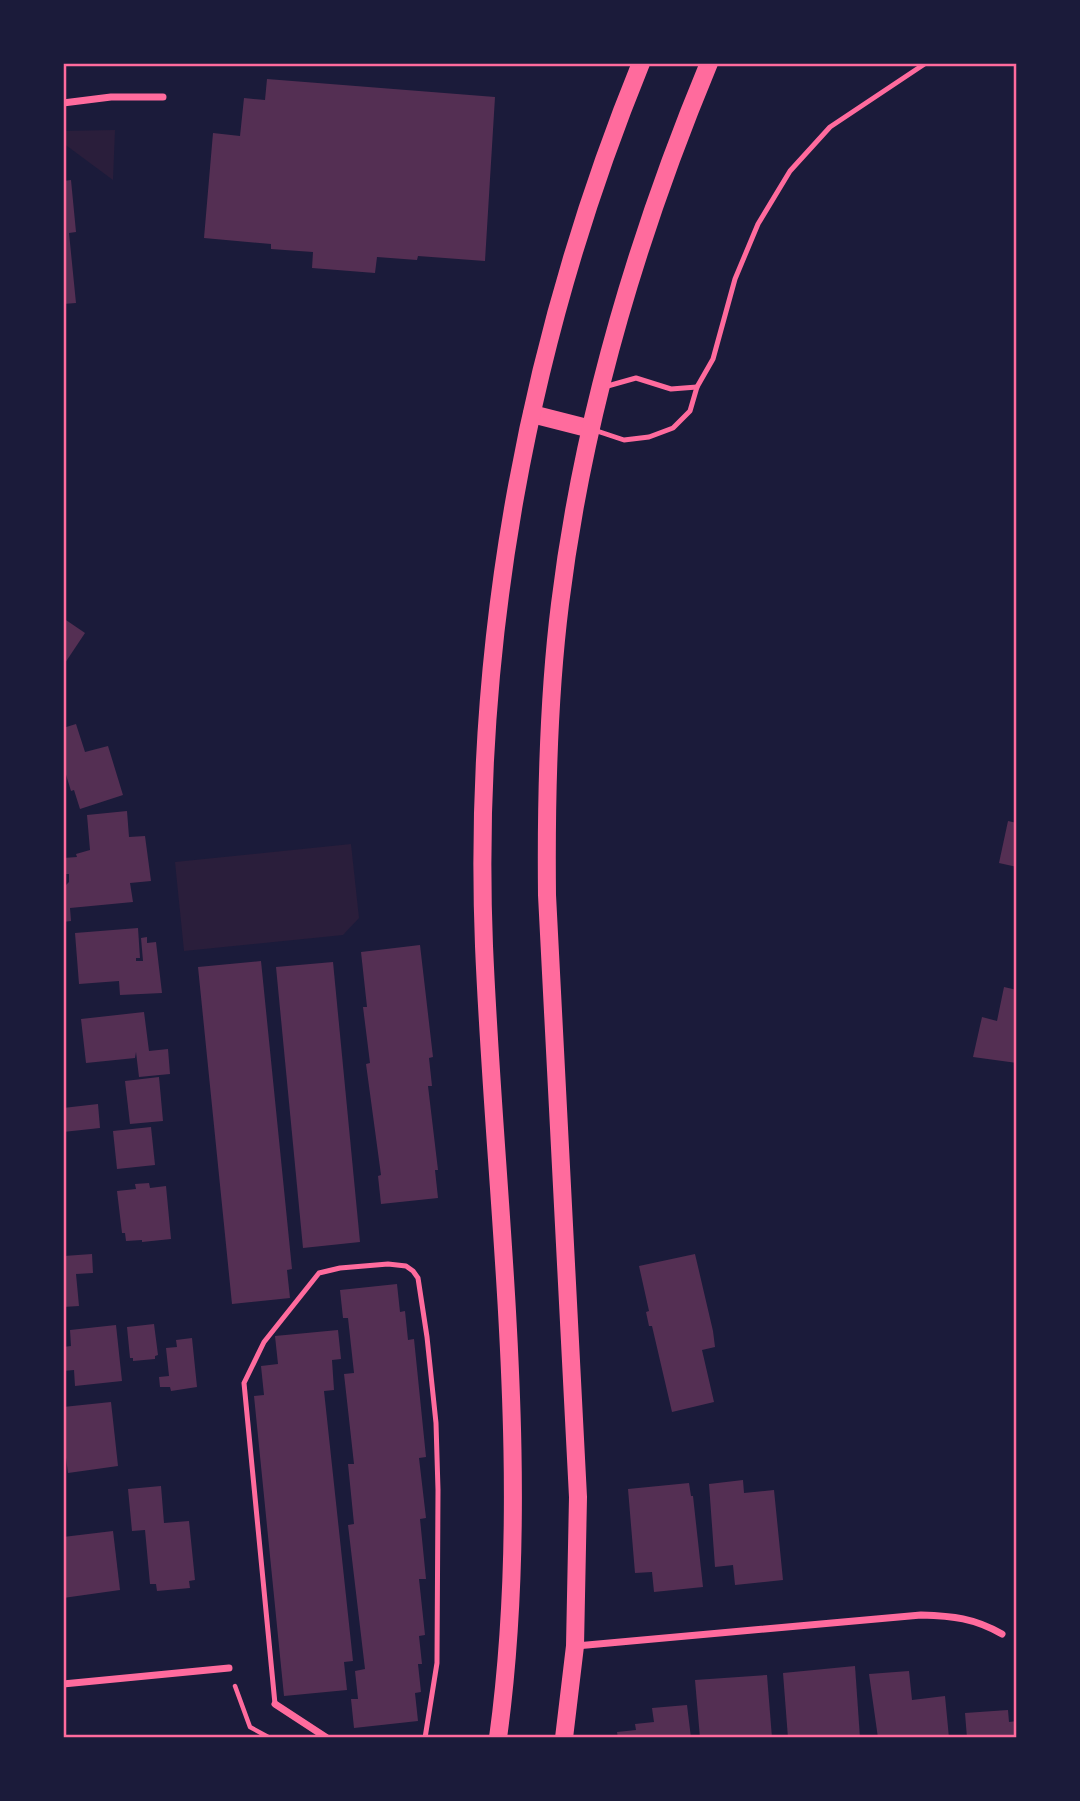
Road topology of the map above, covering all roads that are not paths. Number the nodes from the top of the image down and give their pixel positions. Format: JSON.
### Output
{"nodes":[{"id":1,"x":641,"y":63,"type":"edge"},
{"id":2,"x":709,"y":63,"type":"edge"},
{"id":3,"x":926,"y":63,"type":"edge"},
{"id":4,"x":163,"y":97,"type":"dead end"},
{"id":5,"x":63,"y":103,"type":"edge"},
{"id":6,"x":697,"y":387,"type":"junction"},
{"id":7,"x":601,"y":388,"type":"junction"},
{"id":8,"x":532,"y":414,"type":"junction"},
{"id":9,"x":591,"y":429,"type":"junction"},
{"id":10,"x":1002,"y":1634,"type":"dead end"},
{"id":11,"x":575,"y":1646,"type":"junction"},
{"id":12,"x":229,"y":1668,"type":"road end"},
{"id":13,"x":63,"y":1684,"type":"edge"},
{"id":14,"x":275,"y":1704,"type":"joint"},
{"id":15,"x":327,"y":1738,"type":"edge"},
{"id":16,"x":425,"y":1738,"type":"edge"},
{"id":17,"x":498,"y":1738,"type":"edge"},
{"id":18,"x":564,"y":1738,"type":"edge"}],
"edges":[{"from":1,"to":8,"type":"main road"},
{"from":2,"to":7,"type":"main road"},
{"from":3,"to":6,"type":"lane"},
{"from":4,"to":5,"type":"street"},
{"from":6,"to":7,"type":"lane"},
{"from":6,"to":9,"type":"lane"},
{"from":7,"to":9,"type":"main road"},
{"from":8,"to":9,"type":"main road"},
{"from":8,"to":17,"type":"main road"},
{"from":9,"to":11,"type":"main road"},
{"from":10,"to":11,"type":"street"},
{"from":11,"to":18,"type":"main road"},
{"from":12,"to":13,"type":"street"},
{"from":14,"to":15,"type":"street"},
{"from":14,"to":16,"type":"lane"}]}
